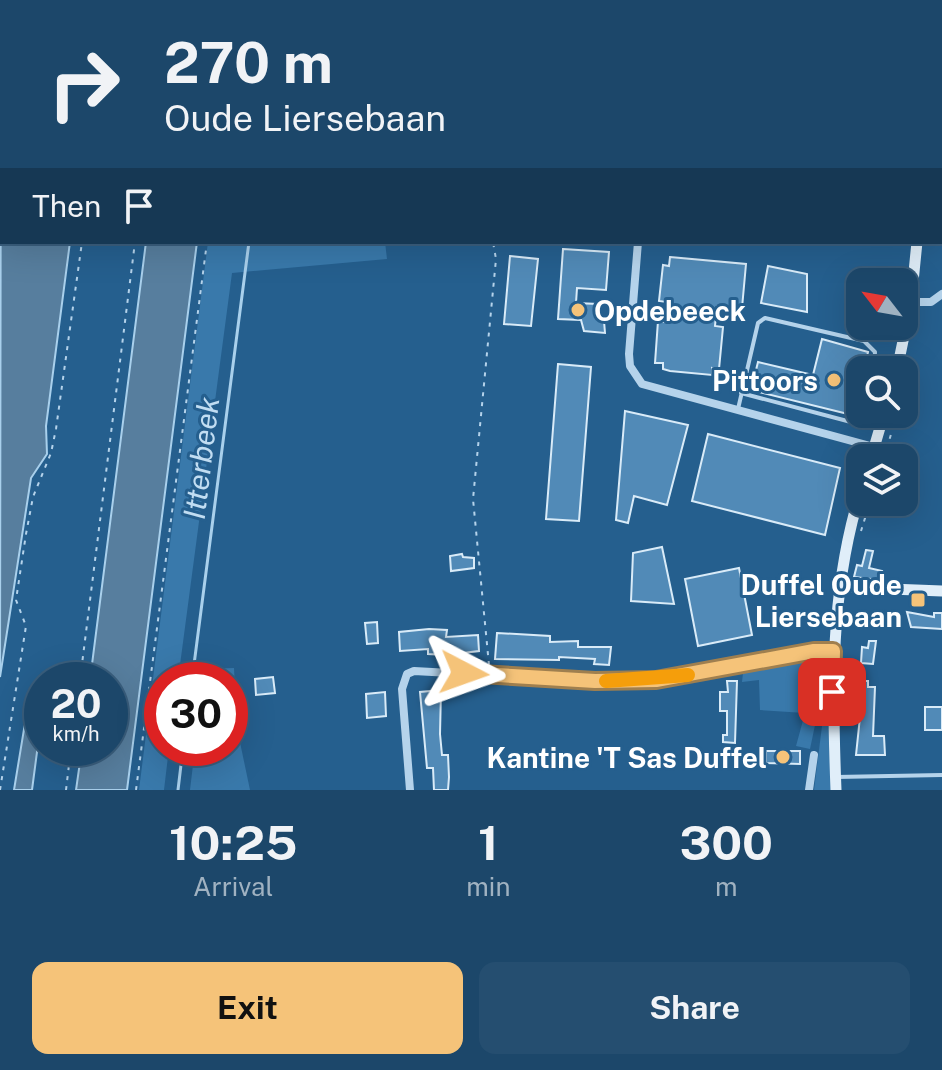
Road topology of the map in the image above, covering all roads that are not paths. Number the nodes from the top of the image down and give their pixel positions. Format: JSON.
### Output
{"nodes":[{"id":1,"x":638,"y":244,"type":"edge"},
{"id":2,"x":917,"y":244,"type":"edge"},
{"id":3,"x":914,"y":268,"type":"edge"},
{"id":4,"x":942,"y":294,"type":"edge"},
{"id":5,"x":918,"y":302,"type":"edge"},
{"id":6,"x":875,"y":356,"type":"edge"},
{"id":7,"x":741,"y":393,"type":"junction"},
{"id":8,"x":737,"y":411,"type":"junction"},
{"id":9,"x":846,"y":421,"type":"edge"},
{"id":10,"x":846,"y":444,"type":"edge"},
{"id":11,"x":855,"y":516,"type":"edge"},
{"id":12,"x":839,"y":587,"type":"junction"},
{"id":13,"x":942,"y":591,"type":"edge"},
{"id":14,"x":833,"y":651,"type":"junction"},
{"id":15,"x":814,"y":755,"type":"dead end"},
{"id":16,"x":942,"y":775,"type":"edge"},
{"id":17,"x":835,"y":784,"type":"edge"},
{"id":18,"x":410,"y":790,"type":"edge"},
{"id":19,"x":809,"y":790,"type":"edge"}],
"edges":[{"from":1,"to":8,"type":"street"},
{"from":2,"to":3,"type":"main road"},
{"from":4,"to":5,"type":"street"},
{"from":6,"to":7,"type":"lane"},
{"from":7,"to":8,"type":"lane"},
{"from":7,"to":9,"type":"lane"},
{"from":8,"to":10,"type":"street"},
{"from":11,"to":12,"type":"main road"},
{"from":12,"to":13,"type":"main road"},
{"from":12,"to":14,"type":"main road"},
{"from":14,"to":17,"type":"main road"},
{"from":14,"to":18,"type":"street"},
{"from":15,"to":19,"type":"street"},
{"from":16,"to":17,"type":"lane"}]}
